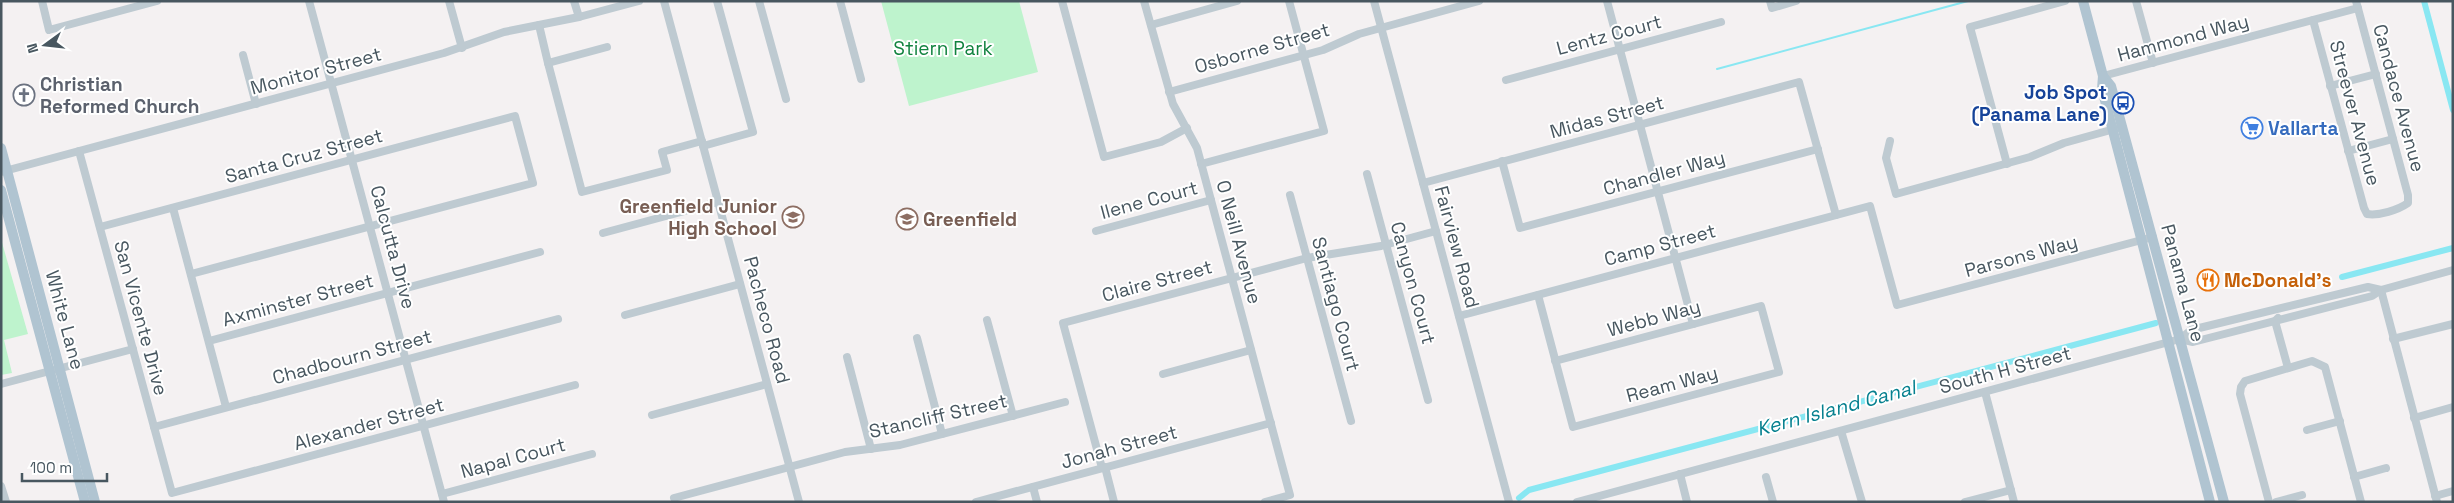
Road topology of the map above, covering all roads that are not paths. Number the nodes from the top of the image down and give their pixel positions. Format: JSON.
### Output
{"nodes":[{"id":1,"x":42,"y":1,"type":"edge"},
{"id":2,"x":157,"y":1,"type":"edge"},
{"id":3,"x":309,"y":1,"type":"edge"},
{"id":4,"x":449,"y":1,"type":"edge"},
{"id":5,"x":574,"y":1,"type":"edge"},
{"id":6,"x":639,"y":1,"type":"edge"},
{"id":7,"x":664,"y":1,"type":"edge"},
{"id":8,"x":716,"y":1,"type":"edge"},
{"id":9,"x":760,"y":1,"type":"edge"},
{"id":10,"x":840,"y":1,"type":"edge"},
{"id":11,"x":1062,"y":1,"type":"edge"},
{"id":12,"x":1144,"y":1,"type":"edge"},
{"id":13,"x":1237,"y":1,"type":"edge"},
{"id":14,"x":1289,"y":1,"type":"edge"},
{"id":15,"x":1374,"y":1,"type":"edge"},
{"id":16,"x":1479,"y":1,"type":"edge"},
{"id":17,"x":1607,"y":1,"type":"edge"},
{"id":18,"x":1796,"y":1,"type":"edge"},
{"id":19,"x":2065,"y":1,"type":"edge"},
{"id":20,"x":2083,"y":1,"type":"edge"},
{"id":21,"x":2136,"y":1,"type":"edge"},
{"id":22,"x":1771,"y":4,"type":"edge"},
{"id":23,"x":2357,"y":4,"type":"edge"},
{"id":24,"x":579,"y":18,"type":"junction"},
{"id":25,"x":2313,"y":20,"type":"junction"},
{"id":26,"x":1721,"y":22,"type":"dead end"},
{"id":27,"x":540,"y":25,"type":"junction"},
{"id":28,"x":1151,"y":25,"type":"junction"},
{"id":29,"x":1381,"y":28,"type":"junction"},
{"id":30,"x":607,"y":47,"type":"dead end"},
{"id":31,"x":462,"y":48,"type":"junction"},
{"id":32,"x":1620,"y":49,"type":"junction"},
{"id":33,"x":243,"y":55,"type":"dead end"},
{"id":34,"x":1304,"y":56,"type":"junction"},
{"id":35,"x":548,"y":63,"type":"junction"},
{"id":36,"x":2153,"y":63,"type":"junction"},
{"id":37,"x":2376,"y":74,"type":"junction"},
{"id":38,"x":2103,"y":76,"type":"junction"},
{"id":39,"x":861,"y":79,"type":"dead end"},
{"id":40,"x":1506,"y":80,"type":"dead end"},
{"id":41,"x":332,"y":84,"type":"junction"},
{"id":42,"x":2330,"y":86,"type":"junction"},
{"id":43,"x":1169,"y":92,"type":"junction"},
{"id":44,"x":786,"y":99,"type":"dead end"},
{"id":45,"x":256,"y":104,"type":"junction"},
{"id":46,"x":1640,"y":124,"type":"junction"},
{"id":47,"x":1187,"y":128,"type":"junction"},
{"id":48,"x":2117,"y":128,"type":"junction"},
{"id":49,"x":2393,"y":139,"type":"junction"},
{"id":50,"x":1890,"y":141,"type":"dead end"},
{"id":51,"x":702,"y":143,"type":"junction"},
{"id":52,"x":1,"y":148,"type":"edge"},
{"id":53,"x":1818,"y":149,"type":"junction"},
{"id":54,"x":80,"y":151,"type":"junction"},
{"id":55,"x":2348,"y":151,"type":"junction"},
{"id":56,"x":352,"y":160,"type":"junction"},
{"id":57,"x":1502,"y":161,"type":"junction"},
{"id":58,"x":1201,"y":164,"type":"junction"},
{"id":59,"x":2007,"y":164,"type":"junction"},
{"id":60,"x":5,"y":171,"type":"edge"},
{"id":61,"x":1367,"y":174,"type":"dead end"},
{"id":62,"x":1423,"y":182,"type":"junction"},
{"id":63,"x":1,"y":190,"type":"edge"},
{"id":64,"x":1658,"y":191,"type":"junction"},
{"id":65,"x":1290,"y":195,"type":"dead end"},
{"id":66,"x":1211,"y":200,"type":"junction"},
{"id":67,"x":718,"y":202,"type":"junction"},
{"id":68,"x":173,"y":208,"type":"junction"},
{"id":69,"x":2367,"y":214,"type":"joint"},
{"id":70,"x":1836,"y":215,"type":"junction"},
{"id":71,"x":370,"y":226,"type":"junction"},
{"id":72,"x":100,"y":227,"type":"junction"},
{"id":73,"x":1096,"y":231,"type":"dead end"},
{"id":74,"x":1436,"y":231,"type":"junction"},
{"id":75,"x":603,"y":233,"type":"dead end"},
{"id":76,"x":2153,"y":237,"type":"junction"},
{"id":77,"x":2142,"y":240,"type":"junction"},
{"id":78,"x":1386,"y":244,"type":"junction"},
{"id":79,"x":540,"y":252,"type":"dead end"},
{"id":80,"x":1307,"y":258,"type":"junction"},
{"id":81,"x":1676,"y":258,"type":"junction"},
{"id":82,"x":2453,"y":270,"type":"edge"},
{"id":83,"x":191,"y":274,"type":"junction"},
{"id":84,"x":1232,"y":278,"type":"junction"},
{"id":85,"x":740,"y":284,"type":"junction"},
{"id":86,"x":2381,"y":290,"type":"junction"},
{"id":87,"x":388,"y":293,"type":"junction"},
{"id":88,"x":1538,"y":295,"type":"junction"},
{"id":89,"x":2329,"y":296,"type":"junction"},
{"id":90,"x":1897,"y":306,"type":"joint"},
{"id":91,"x":2272,"y":311,"type":"junction"},
{"id":92,"x":625,"y":315,"type":"dead end"},
{"id":93,"x":1459,"y":316,"type":"junction"},
{"id":94,"x":558,"y":319,"type":"dead end"},
{"id":95,"x":987,"y":320,"type":"dead end"},
{"id":96,"x":2276,"y":321,"type":"junction"},
{"id":97,"x":1693,"y":324,"type":"junction"},
{"id":98,"x":2453,"y":324,"type":"edge"},
{"id":99,"x":2238,"y":330,"type":"junction"},
{"id":100,"x":917,"y":338,"type":"dead end"},
{"id":101,"x":2180,"y":339,"type":"junction"},
{"id":102,"x":2393,"y":339,"type":"junction"},
{"id":103,"x":208,"y":341,"type":"junction"},
{"id":104,"x":2168,"y":342,"type":"junction"},
{"id":105,"x":133,"y":349,"type":"junction"},
{"id":106,"x":1251,"y":350,"type":"junction"},
{"id":107,"x":847,"y":357,"type":"dead end"},
{"id":108,"x":406,"y":360,"type":"junction"},
{"id":109,"x":1555,"y":361,"type":"junction"},
{"id":110,"x":2288,"y":368,"type":"junction"},
{"id":111,"x":55,"y":370,"type":"junction"},
{"id":112,"x":1779,"y":372,"type":"joint"},
{"id":113,"x":1163,"y":374,"type":"dead end"},
{"id":114,"x":1,"y":384,"type":"edge"},
{"id":115,"x":767,"y":384,"type":"junction"},
{"id":116,"x":575,"y":385,"type":"dead end"},
{"id":117,"x":1985,"y":392,"type":"junction"},
{"id":118,"x":1428,"y":400,"type":"dead end"},
{"id":119,"x":1065,"y":402,"type":"dead end"},
{"id":120,"x":226,"y":407,"type":"junction"},
{"id":121,"x":2453,"y":407,"type":"edge"},
{"id":122,"x":652,"y":415,"type":"dead end"},
{"id":123,"x":1012,"y":416,"type":"junction"},
{"id":124,"x":2414,"y":418,"type":"junction"},
{"id":125,"x":1351,"y":421,"type":"dead end"},
{"id":126,"x":2340,"y":421,"type":"junction"},
{"id":127,"x":1270,"y":423,"type":"junction"},
{"id":128,"x":424,"y":426,"type":"junction"},
{"id":129,"x":154,"y":427,"type":"junction"},
{"id":130,"x":2307,"y":430,"type":"dead end"},
{"id":131,"x":1842,"y":431,"type":"junction"},
{"id":132,"x":942,"y":434,"type":"junction"},
{"id":133,"x":871,"y":449,"type":"junction"},
{"id":134,"x":592,"y":454,"type":"dead end"},
{"id":135,"x":790,"y":467,"type":"junction"},
{"id":136,"x":1103,"y":468,"type":"junction"},
{"id":137,"x":2386,"y":468,"type":"dead end"},
{"id":138,"x":1680,"y":474,"type":"junction"},
{"id":139,"x":1766,"y":477,"type":"dead end"},
{"id":140,"x":2354,"y":477,"type":"junction"},
{"id":141,"x":1,"y":486,"type":"edge"},
{"id":142,"x":1033,"y":487,"type":"junction"},
{"id":143,"x":2011,"y":490,"type":"junction"},
{"id":144,"x":2453,"y":491,"type":"edge"},
{"id":145,"x":172,"y":493,"type":"joint"},
{"id":146,"x":2302,"y":495,"type":"dead end"},
{"id":147,"x":443,"y":498,"type":"edge"},
{"id":148,"x":674,"y":498,"type":"dead end"},
{"id":149,"x":2436,"y":499,"type":"edge"},
{"id":150,"x":6,"y":502,"type":"edge"},
{"id":151,"x":85,"y":502,"type":"edge"},
{"id":152,"x":95,"y":502,"type":"edge"},
{"id":153,"x":799,"y":502,"type":"edge"},
{"id":154,"x":976,"y":502,"type":"edge"},
{"id":155,"x":1037,"y":502,"type":"edge"},
{"id":156,"x":1114,"y":502,"type":"edge"},
{"id":157,"x":1265,"y":502,"type":"edge"},
{"id":158,"x":1509,"y":502,"type":"edge"},
{"id":159,"x":1577,"y":502,"type":"edge"},
{"id":160,"x":1687,"y":502,"type":"edge"},
{"id":161,"x":1773,"y":502,"type":"edge"},
{"id":162,"x":1862,"y":502,"type":"edge"},
{"id":163,"x":1965,"y":502,"type":"edge"},
{"id":164,"x":2014,"y":502,"type":"edge"},
{"id":165,"x":2210,"y":502,"type":"edge"},
{"id":166,"x":2224,"y":502,"type":"edge"},
{"id":167,"x":2269,"y":502,"type":"edge"},
{"id":168,"x":2276,"y":502,"type":"edge"},
{"id":169,"x":2361,"y":502,"type":"edge"}],
"edges":[{"from":1,"to":2,"type":"street"},
{"from":3,"to":41,"type":"street","name":"Calcutta Drive"},
{"from":4,"to":31,"type":"street"},
{"from":5,"to":24,"type":"street"},
{"from":6,"to":24,"type":"street","name":"Monitor Street"},
{"from":7,"to":51,"type":"street","name":"Pacheco Road"},
{"from":8,"to":51,"type":"street"},
{"from":9,"to":44,"type":"street"},
{"from":10,"to":39,"type":"street"},
{"from":11,"to":47,"type":"street"},
{"from":12,"to":28,"type":"street","name":"O Neill Avenue"},
{"from":13,"to":28,"type":"street"},
{"from":14,"to":34,"type":"street"},
{"from":15,"to":29,"type":"street","name":"Fairview Road"},
{"from":16,"to":29,"type":"street","name":"Osborne Street"},
{"from":17,"to":32,"type":"street"},
{"from":18,"to":22,"type":"street"},
{"from":19,"to":59,"type":"street"},
{"from":20,"to":38,"type":"main road","name":"Panama Lane"},
{"from":21,"to":36,"type":"street"},
{"from":23,"to":25,"type":"street","name":"Hammond Way"},
{"from":23,"to":37,"type":"street","name":"Candace Avenue"},
{"from":24,"to":27,"type":"street","name":"Monitor Street"},
{"from":25,"to":36,"type":"street","name":"Hammond Way"},
{"from":25,"to":42,"type":"street","name":"Streever Avenue"},
{"from":26,"to":32,"type":"street","name":"Lentz Court"},
{"from":27,"to":31,"type":"street","name":"Monitor Street"},
{"from":27,"to":35,"type":"street"},
{"from":28,"to":43,"type":"street","name":"O Neill Avenue"},
{"from":29,"to":34,"type":"street","name":"Osborne Street"},
{"from":29,"to":62,"type":"street","name":"Fairview Road"},
{"from":30,"to":35,"type":"street"},
{"from":31,"to":41,"type":"street","name":"Monitor Street"},
{"from":32,"to":40,"type":"street","name":"Lentz Court"},
{"from":32,"to":46,"type":"street"},
{"from":33,"to":45,"type":"street"},
{"from":34,"to":43,"type":"street","name":"Osborne Street"},
{"from":34,"to":58,"type":"street"},
{"from":35,"to":51,"type":"street"},
{"from":36,"to":38,"type":"street","name":"Hammond Way"},
{"from":37,"to":42,"type":"street"},
{"from":37,"to":49,"type":"street","name":"Candace Avenue"},
{"from":38,"to":48,"type":"main road","name":"Panama Lane"},
{"from":41,"to":45,"type":"street","name":"Monitor Street"},
{"from":41,"to":56,"type":"street","name":"Calcutta Drive"},
{"from":42,"to":55,"type":"street","name":"Streever Avenue"},
{"from":43,"to":47,"type":"street","name":"O Neill Avenue"},
{"from":45,"to":54,"type":"street","name":"Monitor Street"},
{"from":46,"to":53,"type":"street","name":"Midas Street"},
{"from":46,"to":57,"type":"street","name":"Midas Street"},
{"from":46,"to":64,"type":"street"},
{"from":47,"to":58,"type":"street","name":"O Neill Avenue"},
{"from":48,"to":59,"type":"street"},
{"from":48,"to":76,"type":"main road","name":"Panama Lane"},
{"from":48,"to":77,"type":"main road","name":"Panama Lane"},
{"from":49,"to":55,"type":"street"},
{"from":49,"to":69,"type":"street","name":"Candace Avenue"},
{"from":50,"to":59,"type":"street"},
{"from":51,"to":67,"type":"street","name":"Pacheco Road"},
{"from":52,"to":60,"type":"main road","name":"White Lane"},
{"from":53,"to":64,"type":"street","name":"Chandler Way"},
{"from":53,"to":70,"type":"street"},
{"from":54,"to":60,"type":"street","name":"Monitor Street"},
{"from":54,"to":72,"type":"street","name":"San Vicente Drive"},
{"from":55,"to":69,"type":"street","name":"Streever Avenue"},
{"from":56,"to":68,"type":"street","name":"Santa Cruz Street"},
{"from":56,"to":71,"type":"street","name":"Calcutta Drive"},
{"from":56,"to":71,"type":"street","name":"Santa Cruz Street"},
{"from":57,"to":62,"type":"street","name":"Midas Street"},
{"from":57,"to":64,"type":"street","name":"Chandler Way"},
{"from":58,"to":66,"type":"street","name":"O Neill Avenue"},
{"from":60,"to":111,"type":"main road","name":"White Lane"},
{"from":61,"to":78,"type":"street","name":"Canyon Court"},
{"from":62,"to":74,"type":"street","name":"Fairview Road"},
{"from":63,"to":111,"type":"main road","name":"White Lane"},
{"from":64,"to":81,"type":"street"},
{"from":65,"to":80,"type":"street","name":"Santiago Court"},
{"from":66,"to":73,"type":"street","name":"Ilene Court"},
{"from":66,"to":84,"type":"street","name":"O Neill Avenue"},
{"from":67,"to":75,"type":"street"},
{"from":67,"to":85,"type":"street","name":"Pacheco Road"},
{"from":68,"to":72,"type":"street","name":"Santa Cruz Street"},
{"from":68,"to":83,"type":"street"},
{"from":70,"to":81,"type":"street","name":"Camp Street"},
{"from":70,"to":90,"type":"street","name":"Camp Street"},
{"from":71,"to":83,"type":"street"},
{"from":71,"to":87,"type":"street","name":"Calcutta Drive"},
{"from":72,"to":105,"type":"street","name":"San Vicente Drive"},
{"from":74,"to":78,"type":"street","name":"Claire Street"},
{"from":74,"to":93,"type":"street","name":"Fairview Road"},
{"from":76,"to":77,"type":"street","name":"Parsons Way"},
{"from":76,"to":101,"type":"main road","name":"Panama Lane"},
{"from":77,"to":90,"type":"street","name":"Parsons Way"},
{"from":77,"to":104,"type":"main road","name":"Panama Lane"},
{"from":78,"to":80,"type":"street","name":"Claire Street"},
{"from":78,"to":118,"type":"street","name":"Canyon Court"},
{"from":79,"to":87,"type":"street","name":"Axminster Street"},
{"from":80,"to":84,"type":"street","name":"Claire Street"},
{"from":80,"to":125,"type":"street","name":"Santiago Court"},
{"from":81,"to":88,"type":"street","name":"Camp Street"},
{"from":81,"to":97,"type":"street"},
{"from":82,"to":86,"type":"street","name":"South H Street"},
{"from":83,"to":103,"type":"street"},
{"from":84,"to":106,"type":"street","name":"O Neill Avenue"},
{"from":84,"to":136,"type":"street","name":"Claire Street"},
{"from":85,"to":92,"type":"street"},
{"from":85,"to":115,"type":"street","name":"Pacheco Road"},
{"from":86,"to":89,"type":"street","name":"South H Street"},
{"from":86,"to":96,"type":"street","name":"South H Street"},
{"from":86,"to":102,"type":"street"},
{"from":87,"to":103,"type":"street","name":"Axminster Street"},
{"from":87,"to":108,"type":"street","name":"Calcutta Drive"},
{"from":88,"to":93,"type":"street","name":"Camp Street"},
{"from":88,"to":109,"type":"street"},
{"from":89,"to":91,"type":"street","name":"South H Street"},
{"from":89,"to":96,"type":"street"},
{"from":91,"to":99,"type":"street"},
{"from":91,"to":101,"type":"street","name":"South H Street"},
{"from":93,"to":158,"type":"street","name":"Fairview Road"},
{"from":94,"to":108,"type":"street","name":"Chadbourn Street"},
{"from":95,"to":123,"type":"street"},
{"from":96,"to":99,"type":"street","name":"South H Street"},
{"from":96,"to":110,"type":"street"},
{"from":97,"to":109,"type":"street","name":"Webb Way"},
{"from":97,"to":112,"type":"street","name":"Webb Way"},
{"from":98,"to":102,"type":"street"},
{"from":99,"to":101,"type":"street","name":"South H Street"},
{"from":100,"to":132,"type":"street"},
{"from":101,"to":104,"type":"street","name":"South H Street"},
{"from":101,"to":166,"type":"main road","name":"Panama Lane"},
{"from":102,"to":124,"type":"street"},
{"from":103,"to":120,"type":"street"},
{"from":104,"to":117,"type":"street","name":"South H Street"},
{"from":104,"to":165,"type":"main road","name":"Panama Lane"},
{"from":105,"to":111,"type":"street"},
{"from":105,"to":129,"type":"street","name":"San Vicente Drive"},
{"from":106,"to":113,"type":"street"},
{"from":106,"to":127,"type":"street","name":"O Neill Avenue"},
{"from":107,"to":133,"type":"street"},
{"from":108,"to":120,"type":"street","name":"Chadbourn Street"},
{"from":108,"to":128,"type":"street","name":"Calcutta Drive"},
{"from":109,"to":112,"type":"street","name":"Ream Way"},
{"from":110,"to":126,"type":"street"},
{"from":110,"to":167,"type":"street"},
{"from":111,"to":114,"type":"street"},
{"from":111,"to":151,"type":"main road","name":"White Lane"},
{"from":111,"to":152,"type":"main road","name":"White Lane"},
{"from":115,"to":122,"type":"street"},
{"from":115,"to":135,"type":"street","name":"Pacheco Road"},
{"from":116,"to":128,"type":"street","name":"Alexander Street"},
{"from":117,"to":131,"type":"street","name":"South H Street"},
{"from":117,"to":143,"type":"street"},
{"from":119,"to":123,"type":"street","name":"Stancliff Street"},
{"from":120,"to":129,"type":"street","name":"Chadbourn Street"},
{"from":121,"to":124,"type":"street"},
{"from":123,"to":132,"type":"street","name":"Stancliff Street"},
{"from":124,"to":149,"type":"street"},
{"from":126,"to":130,"type":"street"},
{"from":126,"to":140,"type":"street"},
{"from":127,"to":136,"type":"street","name":"Jonah Street"},
{"from":127,"to":157,"type":"street","name":"O Neill Avenue"},
{"from":128,"to":145,"type":"street","name":"Alexander Street"},
{"from":128,"to":147,"type":"street","name":"Calcutta Drive"},
{"from":129,"to":145,"type":"street","name":"San Vicente Drive"},
{"from":131,"to":138,"type":"street","name":"South H Street"},
{"from":131,"to":162,"type":"street"},
{"from":132,"to":133,"type":"street","name":"Stancliff Street"},
{"from":133,"to":135,"type":"street","name":"Stancliff Street"},
{"from":134,"to":147,"type":"street","name":"Napal Court"},
{"from":135,"to":148,"type":"street","name":"Stancliff Street"},
{"from":135,"to":153,"type":"street","name":"Pacheco Road"},
{"from":136,"to":142,"type":"street","name":"Jonah Street"},
{"from":136,"to":156,"type":"street"},
{"from":137,"to":140,"type":"street"},
{"from":138,"to":159,"type":"street","name":"South H Street"},
{"from":138,"to":160,"type":"street"},
{"from":139,"to":161,"type":"street"},
{"from":140,"to":169,"type":"street"},
{"from":141,"to":150,"type":"street"},
{"from":142,"to":154,"type":"street","name":"Jonah Street"},
{"from":142,"to":155,"type":"street"},
{"from":143,"to":163,"type":"street"},
{"from":143,"to":164,"type":"street"},
{"from":144,"to":149,"type":"street"},
{"from":146,"to":168,"type":"street"}]}
